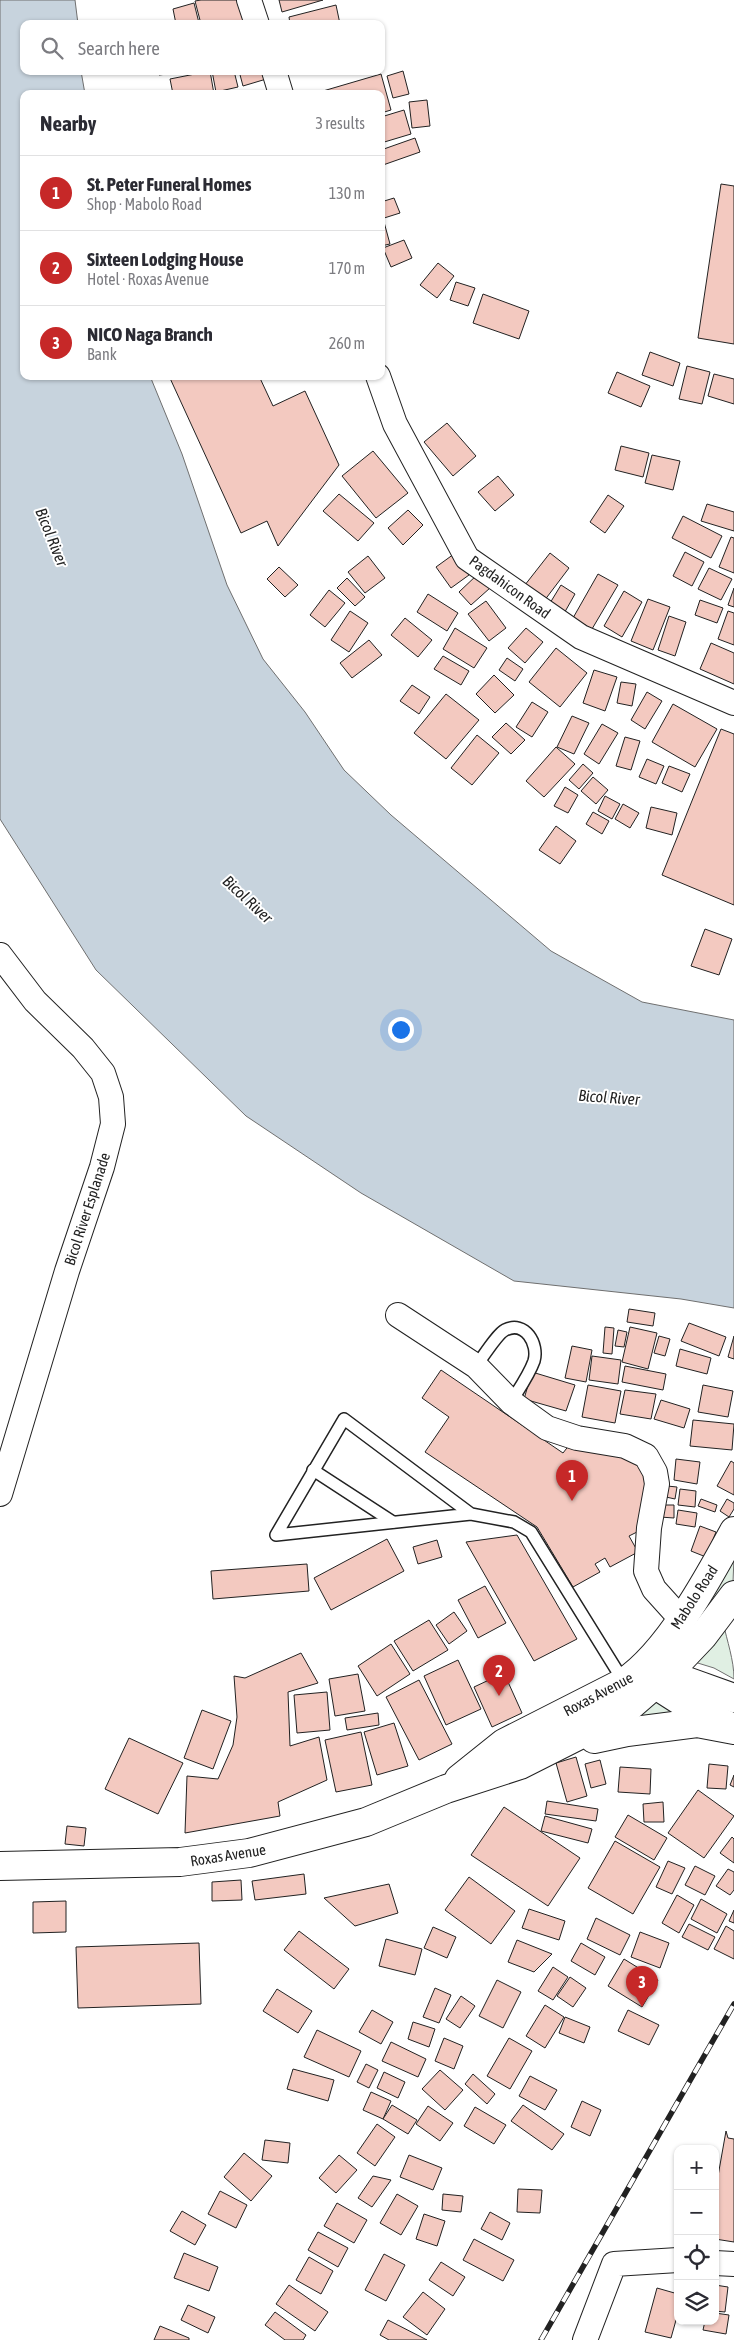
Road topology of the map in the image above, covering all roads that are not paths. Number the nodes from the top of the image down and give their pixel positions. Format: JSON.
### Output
{"nodes":[{"id":1,"x":249,"y":0,"type":"edge"},
{"id":2,"x":256,"y":20,"type":"edge"},
{"id":3,"x":275,"y":75,"type":"edge"},
{"id":4,"x":280,"y":90,"type":"edge"},
{"id":5,"x":379,"y":380,"type":"edge"},
{"id":6,"x":734,"y":703,"type":"edge"},
{"id":7,"x":0,"y":955,"type":"edge"},
{"id":8,"x":398,"y":1315,"type":"dead end"},
{"id":9,"x":476,"y":1366,"type":"junction"},
{"id":10,"x":511,"y":1402,"type":"junction"},
{"id":11,"x":314,"y":1470,"type":"junction"},
{"id":12,"x":0,"y":1494,"type":"edge"},
{"id":13,"x":471,"y":1514,"type":"junction"},
{"id":14,"x":393,"y":1522,"type":"junction"},
{"id":15,"x":734,"y":1531,"type":"edge"},
{"id":16,"x":734,"y":1596,"type":"edge"},
{"id":17,"x":681,"y":1619,"type":"junction"},
{"id":18,"x":647,"y":1675,"type":"junction"},
{"id":19,"x":734,"y":1698,"type":"edge"},
{"id":20,"x":734,"y":1729,"type":"edge"},
{"id":21,"x":551,"y":1749,"type":"junction"},
{"id":22,"x":446,"y":1789,"type":"junction"},
{"id":23,"x":0,"y":1866,"type":"edge"},
{"id":24,"x":674,"y":2260,"type":"edge"},
{"id":25,"x":719,"y":2262,"type":"edge"},
{"id":26,"x":734,"y":2264,"type":"edge"},
{"id":27,"x":586,"y":2340,"type":"edge"}],
"edges":[{"from":1,"to":2,"type":"street"},
{"from":3,"to":4,"type":"street"},
{"from":5,"to":6,"type":"street","name":"Pagdahicon Road"},
{"from":7,"to":12,"type":"street","name":"Bicol River Esplanade"},
{"from":8,"to":9,"type":"street"},
{"from":9,"to":10,"type":"street"},
{"from":9,"to":10,"type":"lane"},
{"from":10,"to":17,"type":"street"},
{"from":11,"to":13,"type":"lane"},
{"from":11,"to":14,"type":"lane"},
{"from":11,"to":14,"type":"lane"},
{"from":13,"to":14,"type":"lane"},
{"from":13,"to":18,"type":"lane"},
{"from":15,"to":17,"type":"main road","name":"Mabolo Road"},
{"from":16,"to":18,"type":"main road","name":"Mabolo Road"},
{"from":17,"to":18,"type":"main road","name":"Mabolo Road"},
{"from":18,"to":19,"type":"main road"},
{"from":18,"to":20,"type":"main road"},
{"from":18,"to":21,"type":"main road","name":"Roxas Avenue"},
{"from":18,"to":22,"type":"main road","name":"Roxas Avenue"},
{"from":20,"to":21,"type":"main road"},
{"from":21,"to":22,"type":"main road","name":"Roxas Avenue"},
{"from":22,"to":23,"type":"main road","name":"Roxas Avenue"},
{"from":24,"to":27,"type":"street"},
{"from":25,"to":26,"type":"street"}]}
